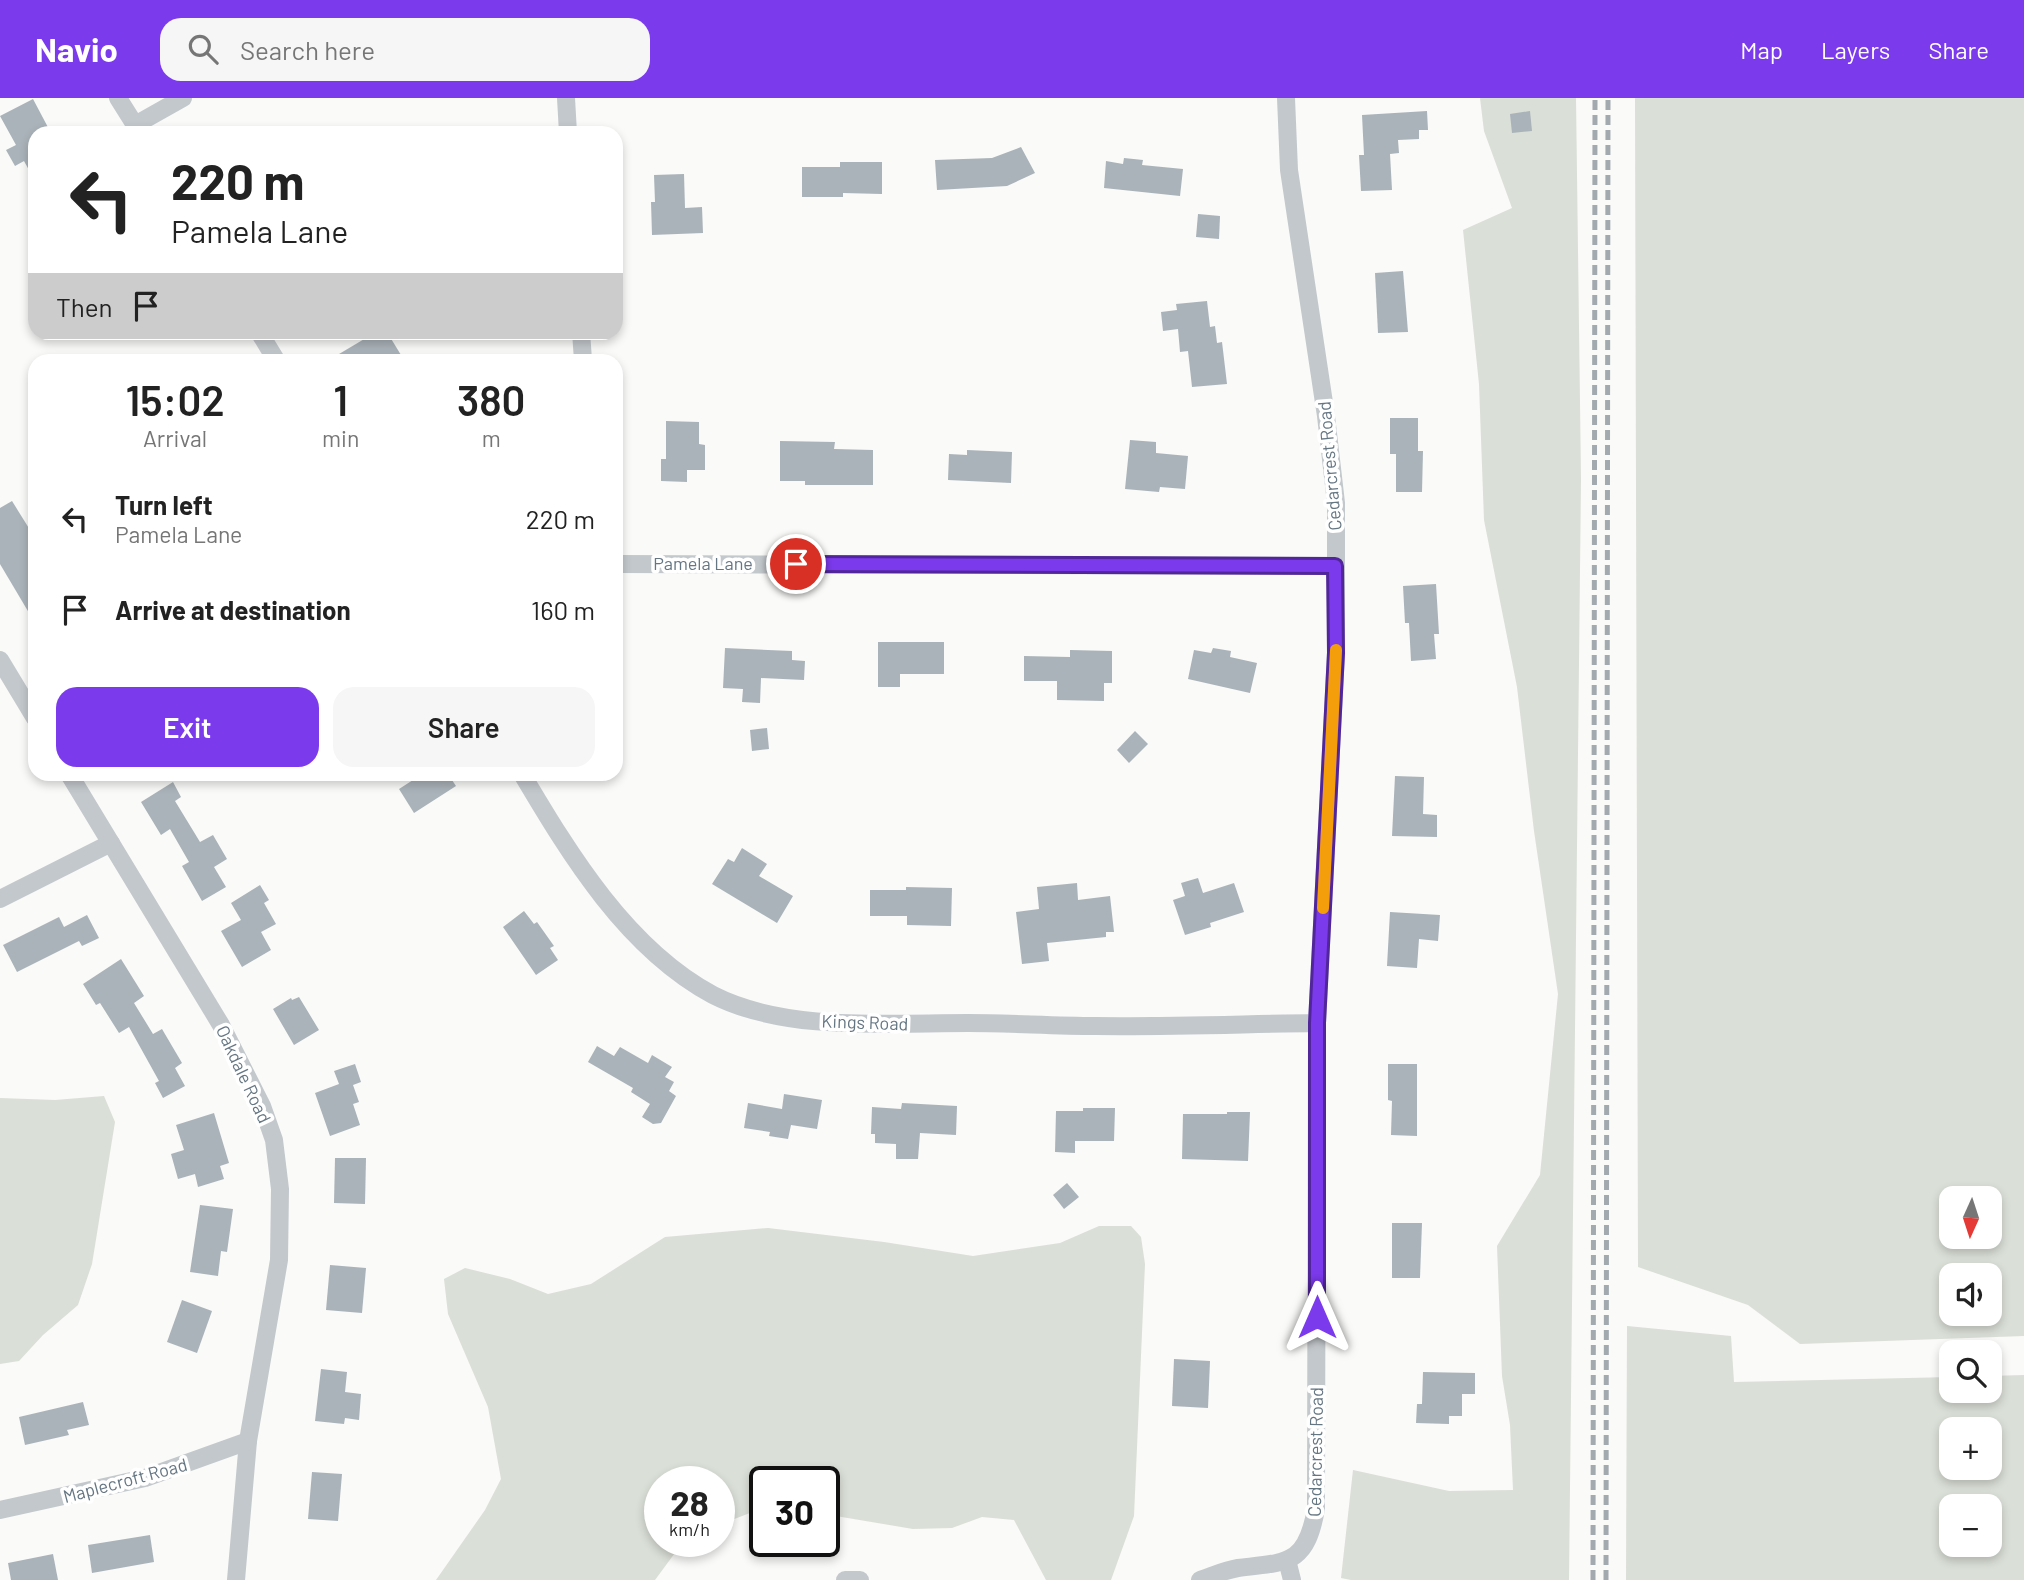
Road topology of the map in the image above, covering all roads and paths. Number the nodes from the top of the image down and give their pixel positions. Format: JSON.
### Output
{"nodes":[{"id":1,"x":118,"y":98,"type":"edge"},
{"id":2,"x":183,"y":98,"type":"edge"},
{"id":3,"x":566,"y":98,"type":"edge"},
{"id":4,"x":1286,"y":98,"type":"edge"},
{"id":5,"x":135,"y":126,"type":"edge"},
{"id":6,"x":141,"y":126,"type":"edge"},
{"id":7,"x":568,"y":126,"type":"edge"},
{"id":8,"x":623,"y":564,"type":"edge"},
{"id":9,"x":1335,"y":566,"type":"junction"},
{"id":10,"x":0,"y":660,"type":"edge"},
{"id":11,"x":28,"y":706,"type":"edge"},
{"id":12,"x":73,"y":781,"type":"edge"},
{"id":13,"x":526,"y":781,"type":"edge"},
{"id":14,"x":111,"y":843,"type":"junction"},
{"id":15,"x":0,"y":899,"type":"edge"},
{"id":16,"x":1317,"y":1023,"type":"junction"},
{"id":17,"x":248,"y":1441,"type":"junction"},
{"id":18,"x":0,"y":1510,"type":"edge"},
{"id":19,"x":1287,"y":1560,"type":"junction"},
{"id":20,"x":236,"y":1580,"type":"edge"},
{"id":21,"x":845,"y":1580,"type":"edge"},
{"id":22,"x":860,"y":1580,"type":"edge"},
{"id":23,"x":1200,"y":1580,"type":"edge"},
{"id":24,"x":1293,"y":1580,"type":"edge"}],
"edges":[{"from":1,"to":5,"type":"street"},
{"from":2,"to":6,"type":"street"},
{"from":3,"to":7,"type":"street"},
{"from":4,"to":9,"type":"street","name":"Cedarcrest Road"},
{"from":8,"to":9,"type":"street","name":"Pamela Lane"},
{"from":9,"to":16,"type":"street","name":"Cedarcrest Road"},
{"from":10,"to":11,"type":"street"},
{"from":12,"to":14,"type":"street","name":"Oakdale Road"},
{"from":13,"to":16,"type":"street","name":"Kings Road"},
{"from":14,"to":15,"type":"street"},
{"from":14,"to":17,"type":"street","name":"Oakdale Road"},
{"from":16,"to":19,"type":"street","name":"Cedarcrest Road"},
{"from":17,"to":18,"type":"street","name":"Maplecroft Road"},
{"from":17,"to":20,"type":"street","name":"Oakdale Road"},
{"from":19,"to":23,"type":"street"},
{"from":19,"to":24,"type":"street"},
{"from":21,"to":22,"type":"street"}]}
